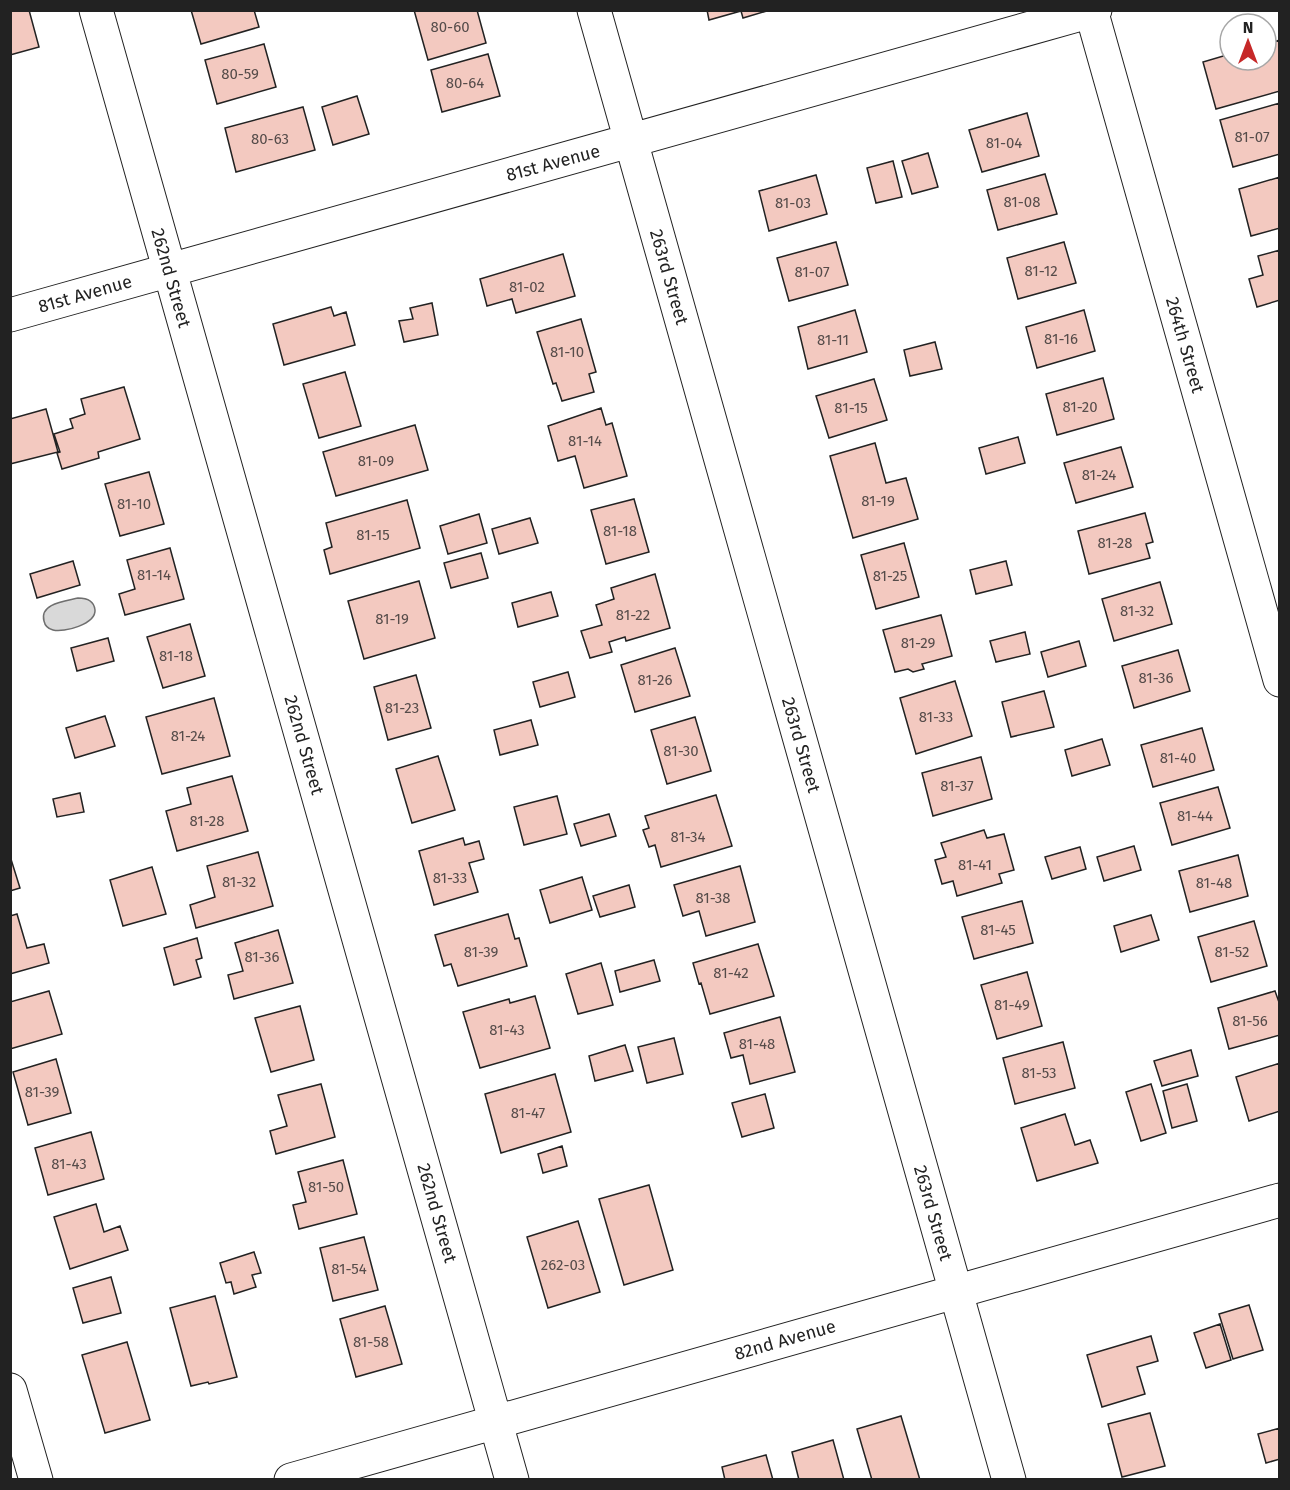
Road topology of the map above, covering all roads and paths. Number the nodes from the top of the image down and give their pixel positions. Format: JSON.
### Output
{"nodes":[{"id":1,"x":96,"y":10,"type":"edge"},
{"id":2,"x":594,"y":10,"type":"edge"},
{"id":3,"x":1092,"y":11,"type":"edge"},
{"id":4,"x":631,"y":141,"type":"junction"},
{"id":5,"x":169,"y":269,"type":"junction"},
{"id":6,"x":10,"y":315,"type":"edge"},
{"id":7,"x":1280,"y":680,"type":"edge"},
{"id":8,"x":1280,"y":1200,"type":"edge"},
{"id":9,"x":956,"y":1292,"type":"junction"},
{"id":10,"x":10,"y":1390,"type":"edge"},
{"id":11,"x":496,"y":1421,"type":"junction"},
{"id":12,"x":36,"y":1479,"type":"edge"},
{"id":13,"x":291,"y":1479,"type":"edge"},
{"id":14,"x":512,"y":1479,"type":"edge"},
{"id":15,"x":1009,"y":1479,"type":"edge"}],
"edges":[{"from":1,"to":5,"type":"street","name":"262nd Street"},
{"from":2,"to":4,"type":"street","name":"263rd Street"},
{"from":3,"to":4,"type":"street","name":"81st Avenue"},
{"from":3,"to":7,"type":"street","name":"264th Street"},
{"from":4,"to":5,"type":"street","name":"81st Avenue"},
{"from":4,"to":9,"type":"street","name":"263rd Street"},
{"from":5,"to":6,"type":"street","name":"81st Avenue"},
{"from":5,"to":11,"type":"street","name":"262nd Street"},
{"from":8,"to":9,"type":"street","name":"82nd Avenue"},
{"from":9,"to":11,"type":"street","name":"82nd Avenue"},
{"from":9,"to":15,"type":"street","name":"263rd Street"},
{"from":10,"to":12,"type":"street"},
{"from":11,"to":13,"type":"street","name":"82nd Avenue"},
{"from":11,"to":14,"type":"street","name":"262nd Street"}]}
